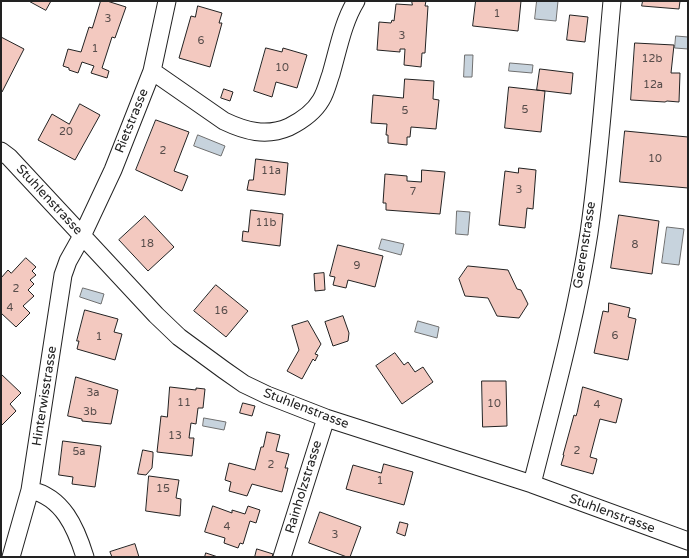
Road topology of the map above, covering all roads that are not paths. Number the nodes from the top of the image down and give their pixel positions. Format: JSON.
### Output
{"nodes":[{"id":1,"x":167,"y":1,"type":"edge"},
{"id":2,"x":356,"y":1,"type":"edge"},
{"id":3,"x":612,"y":1,"type":"edge"},
{"id":4,"x":152,"y":71,"type":"junction"},
{"id":5,"x":1,"y":151,"type":"edge"},
{"id":6,"x":82,"y":236,"type":"junction"},
{"id":7,"x":326,"y":418,"type":"junction"},
{"id":8,"x":532,"y":484,"type":"junction"},
{"id":9,"x":30,"y":490,"type":"junction"},
{"id":10,"x":688,"y":541,"type":"edge"},
{"id":11,"x":10,"y":557,"type":"edge"},
{"id":12,"x":85,"y":557,"type":"edge"},
{"id":13,"x":282,"y":557,"type":"edge"}],
"edges":[{"from":1,"to":4,"type":"street","name":"Rietstrasse"},
{"from":2,"to":4,"type":"street"},
{"from":3,"to":8,"type":"street","name":"Geerenstrasse"},
{"from":4,"to":6,"type":"street","name":"Rietstrasse"},
{"from":5,"to":6,"type":"street","name":"Stuhlenstrasse"},
{"from":6,"to":7,"type":"street","name":"Stuhlenstrasse"},
{"from":6,"to":9,"type":"street","name":"Hinterwisstrasse"},
{"from":7,"to":8,"type":"street","name":"Stuhlenstrasse"},
{"from":7,"to":13,"type":"street","name":"Rainholzstrasse"},
{"from":8,"to":10,"type":"street","name":"Stuhlenstrasse"},
{"from":9,"to":11,"type":"street","name":"Hinterwisstrasse"},
{"from":9,"to":12,"type":"street"}]}
